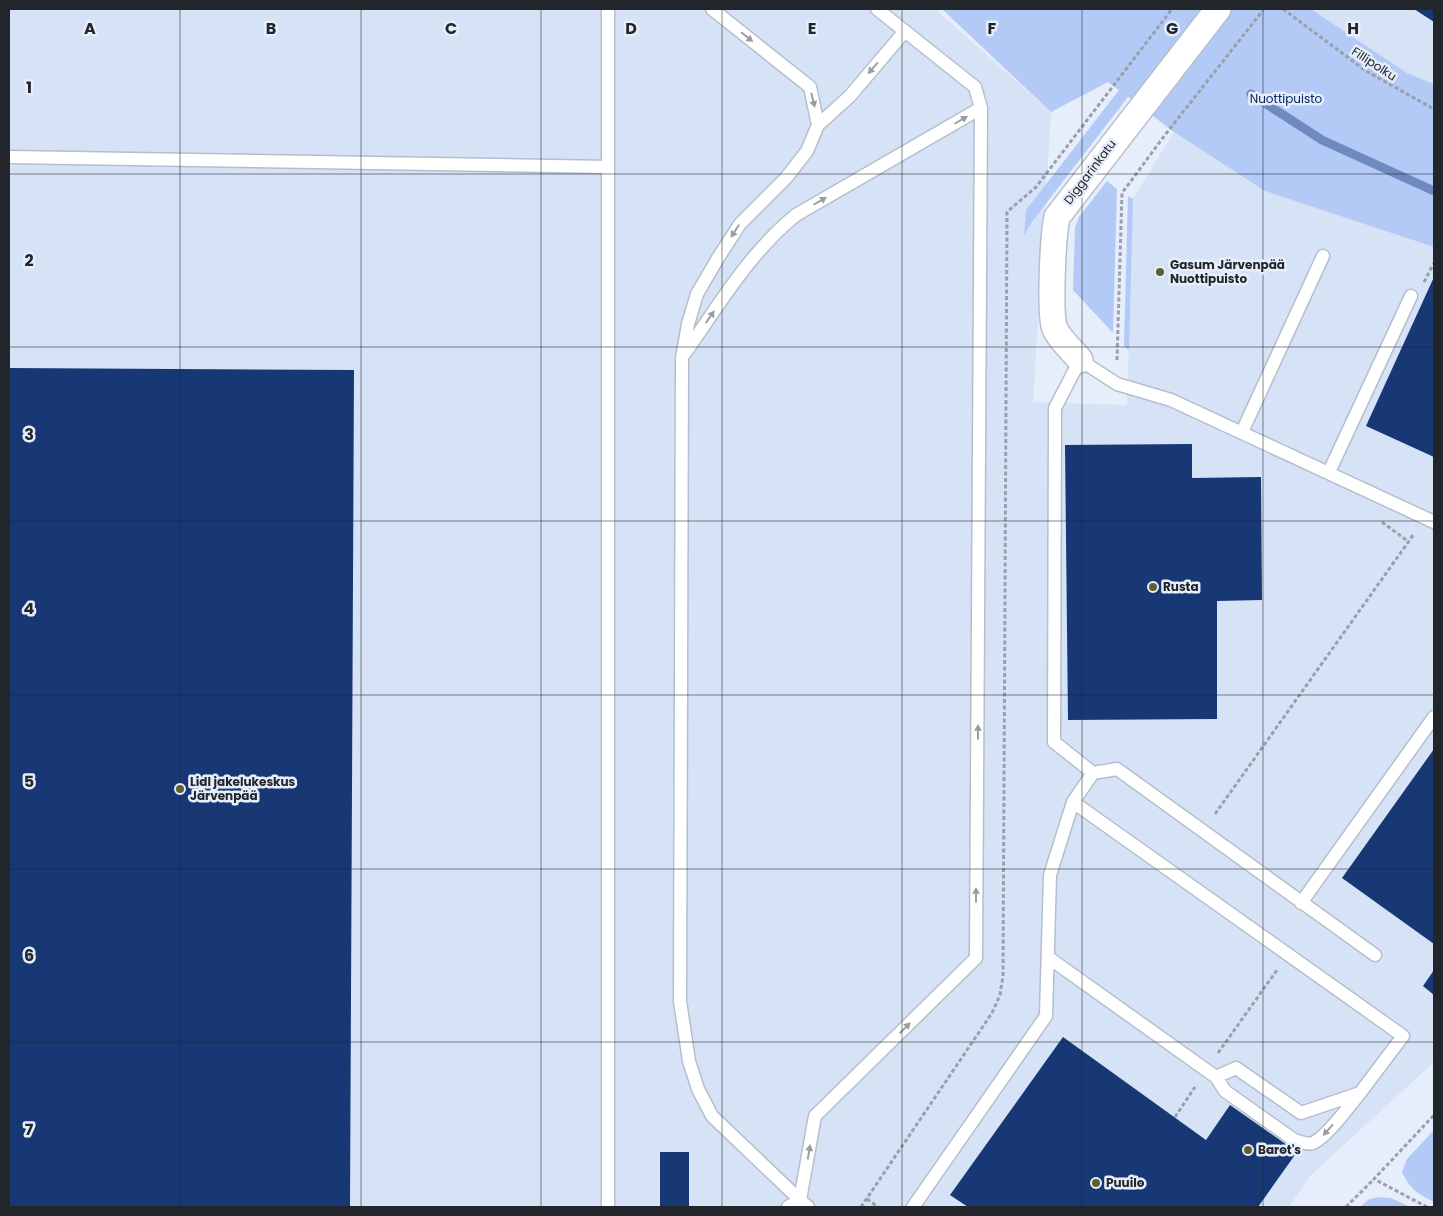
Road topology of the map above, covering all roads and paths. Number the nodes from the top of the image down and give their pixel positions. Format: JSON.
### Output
{"nodes":[{"id":1,"x":608,"y":9,"type":"edge"},
{"id":2,"x":712,"y":9,"type":"edge"},
{"id":3,"x":877,"y":9,"type":"edge"},
{"id":4,"x":1172,"y":9,"type":"edge"},
{"id":5,"x":1218,"y":9,"type":"edge"},
{"id":6,"x":1264,"y":9,"type":"edge"},
{"id":7,"x":1283,"y":9,"type":"edge"},
{"id":8,"x":905,"y":31,"type":"junction"},
{"id":9,"x":981,"y":108,"type":"junction"},
{"id":10,"x":1434,"y":109,"type":"edge"},
{"id":11,"x":818,"y":125,"type":"junction"},
{"id":12,"x":9,"y":158,"type":"edge"},
{"id":13,"x":608,"y":167,"type":"junction"},
{"id":14,"x":1022,"y":200,"type":"dead end"},
{"id":15,"x":1323,"y":256,"type":"dead end"},
{"id":16,"x":1411,"y":296,"type":"dead end"},
{"id":17,"x":682,"y":358,"type":"junction"},
{"id":18,"x":1080,"y":360,"type":"junction"},
{"id":19,"x":1117,"y":384,"type":"junction"},
{"id":20,"x":1242,"y":432,"type":"junction"},
{"id":21,"x":1329,"y":472,"type":"junction"},
{"id":22,"x":1430,"y":520,"type":"edge"},
{"id":23,"x":1434,"y":717,"type":"edge"},
{"id":24,"x":1092,"y":773,"type":"junction"},
{"id":25,"x":1073,"y":802,"type":"junction"},
{"id":26,"x":1202,"y":832,"type":"junction"},
{"id":27,"x":1301,"y":903,"type":"junction"},
{"id":28,"x":1288,"y":955,"type":"junction"},
{"id":29,"x":1375,"y":955,"type":"dead end"},
{"id":30,"x":1049,"y":958,"type":"junction"},
{"id":31,"x":1211,"y":1073,"type":"junction"},
{"id":32,"x":1360,"y":1094,"type":"junction"},
{"id":33,"x":1434,"y":1115,"type":"edge"},
{"id":34,"x":1175,"y":1117,"type":"dead end"},
{"id":35,"x":1374,"y":1179,"type":"junction"},
{"id":36,"x":867,"y":1199,"type":"dead end"},
{"id":37,"x":804,"y":1204,"type":"edge"},
{"id":38,"x":608,"y":1207,"type":"edge"},
{"id":39,"x":788,"y":1207,"type":"edge"},
{"id":40,"x":878,"y":1207,"type":"edge"},
{"id":41,"x":914,"y":1207,"type":"edge"},
{"id":42,"x":1346,"y":1207,"type":"edge"},
{"id":43,"x":1427,"y":1207,"type":"edge"}],
"edges":[{"from":1,"to":13,"type":"lane"},
{"from":2,"to":11,"type":"lane","one_way":true},
{"from":3,"to":8,"type":"lane"},
{"from":4,"to":14,"type":"path"},
{"from":5,"to":18,"type":"street","name":"Diggarinkatu"},
{"from":6,"to":19,"type":"path"},
{"from":7,"to":10,"type":"path","name":"Fillipolku"},
{"from":8,"to":9,"type":"lane"},
{"from":8,"to":11,"type":"lane","one_way":true},
{"from":17,"to":9,"type":"lane","one_way":true},
{"from":37,"to":9,"type":"lane","one_way":true},
{"from":11,"to":17,"type":"lane","one_way":true},
{"from":12,"to":13,"type":"lane"},
{"from":13,"to":38,"type":"lane"},
{"from":15,"to":20,"type":"lane"},
{"from":16,"to":21,"type":"lane"},
{"from":17,"to":37,"type":"lane"},
{"from":18,"to":19,"type":"lane"},
{"from":18,"to":24,"type":"lane"},
{"from":19,"to":20,"type":"lane"},
{"from":20,"to":21,"type":"lane"},
{"from":21,"to":22,"type":"lane"},
{"from":22,"to":26,"type":"path"},
{"from":23,"to":27,"type":"lane"},
{"from":24,"to":25,"type":"lane"},
{"from":24,"to":26,"type":"lane"},
{"from":25,"to":28,"type":"lane"},
{"from":25,"to":30,"type":"lane"},
{"from":26,"to":27,"type":"lane"},
{"from":27,"to":29,"type":"lane"},
{"from":28,"to":31,"type":"path"},
{"from":28,"to":32,"type":"lane"},
{"from":30,"to":31,"type":"lane"},
{"from":30,"to":41,"type":"lane"},
{"from":31,"to":32,"type":"lane"},
{"from":32,"to":31,"type":"lane","one_way":true},
{"from":31,"to":34,"type":"path"},
{"from":33,"to":35,"type":"path"},
{"from":35,"to":42,"type":"path"},
{"from":35,"to":43,"type":"path"},
{"from":36,"to":40,"type":"path"},
{"from":37,"to":39,"type":"lane"}]}
